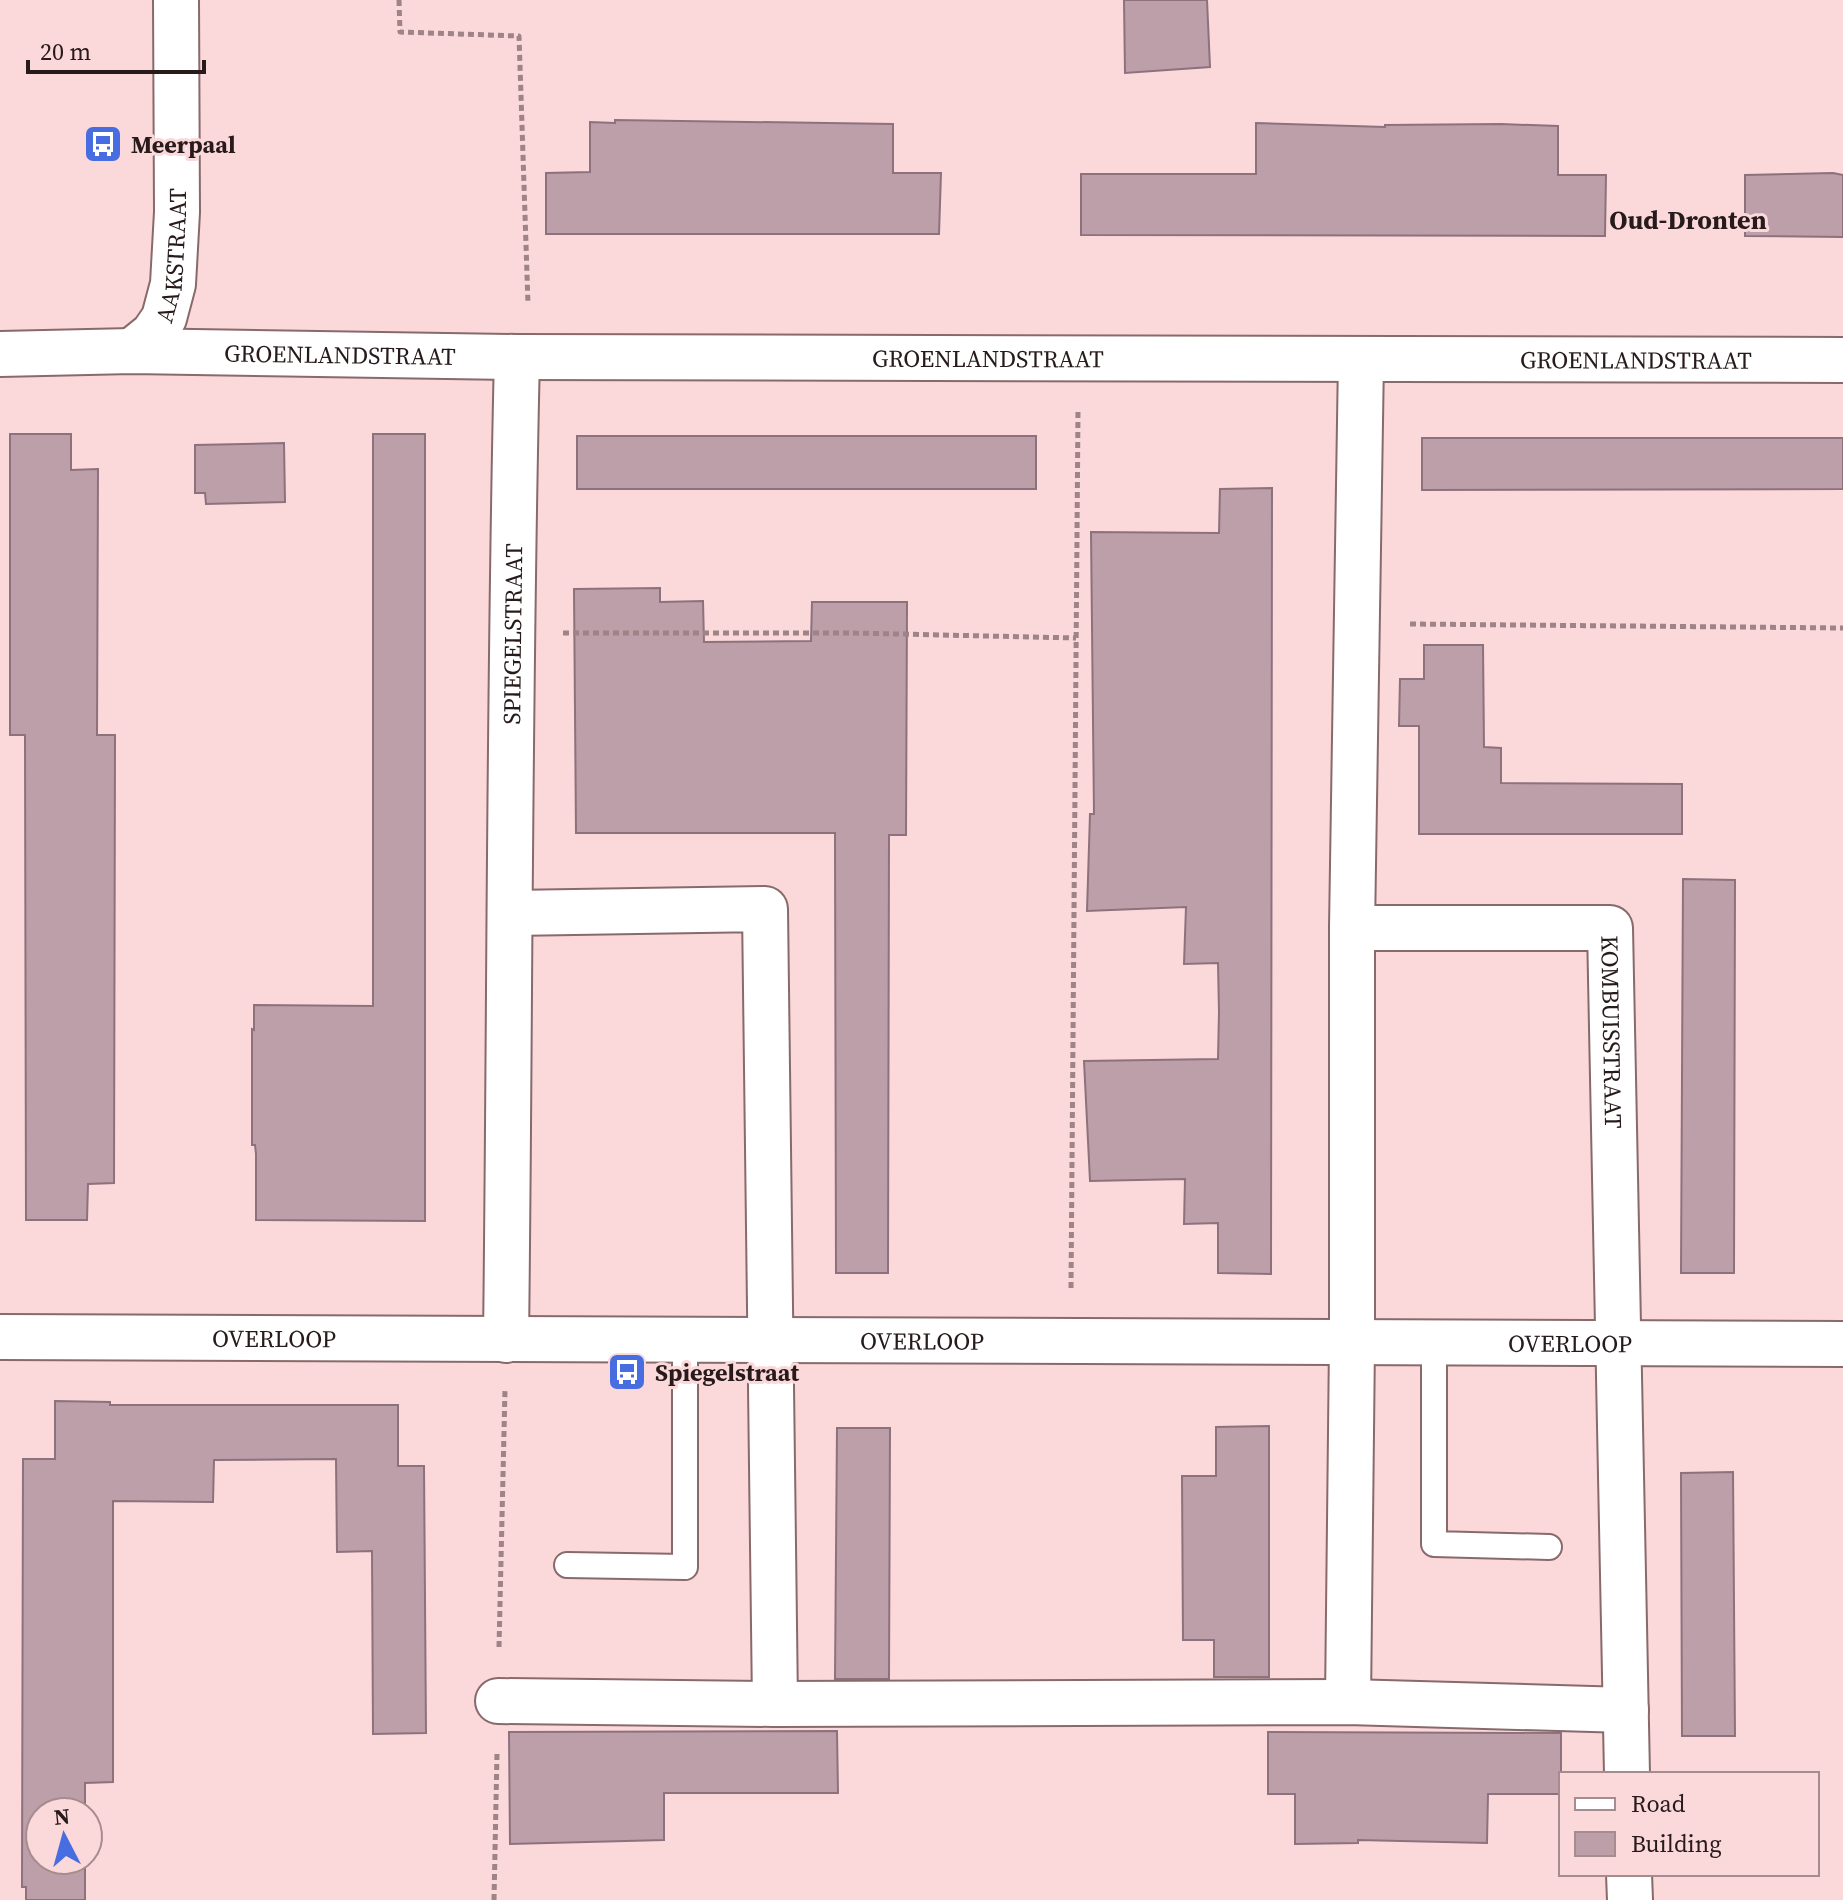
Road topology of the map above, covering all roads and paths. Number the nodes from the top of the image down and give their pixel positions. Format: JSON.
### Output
{"nodes":[{"id":1,"x":176,"y":0,"type":"edge"},
{"id":2,"x":399,"y":0,"type":"edge"},
{"id":3,"x":132,"y":351,"type":"junction"},
{"id":4,"x":0,"y":354,"type":"edge"},
{"id":5,"x":524,"y":357,"type":"junction"},
{"id":6,"x":1078,"y":358,"type":"junction"},
{"id":7,"x":1361,"y":359,"type":"junction"},
{"id":8,"x":1843,"y":360,"type":"edge"},
{"id":9,"x":1357,"y":623,"type":"junction"},
{"id":10,"x":1843,"y":628,"type":"edge"},
{"id":11,"x":510,"y":633,"type":"junction"},
{"id":12,"x":1076,"y":638,"type":"junction"},
{"id":13,"x":511,"y":913,"type":"junction"},
{"id":14,"x":1352,"y":928,"type":"junction"},
{"id":15,"x":0,"y":1337,"type":"edge"},
{"id":16,"x":506,"y":1340,"type":"junction"},
{"id":17,"x":685,"y":1340,"type":"junction"},
{"id":18,"x":769,"y":1341,"type":"junction"},
{"id":19,"x":1070,"y":1341,"type":"junction"},
{"id":20,"x":1352,"y":1342,"type":"junction"},
{"id":21,"x":1434,"y":1344,"type":"junction"},
{"id":22,"x":1843,"y":1344,"type":"edge"},
{"id":23,"x":1617,"y":1345,"type":"junction"},
{"id":24,"x":1549,"y":1547,"type":"dead end"},
{"id":25,"x":567,"y":1565,"type":"dead end"},
{"id":26,"x":498,"y":1701,"type":"junction"},
{"id":27,"x":1348,"y":1702,"type":"junction"},
{"id":28,"x":775,"y":1704,"type":"junction"},
{"id":29,"x":1626,"y":1710,"type":"junction"},
{"id":30,"x":1627,"y":1772,"type":"edge"},
{"id":31,"x":1629,"y":1876,"type":"edge"},
{"id":32,"x":494,"y":1900,"type":"edge"},
{"id":33,"x":1630,"y":1900,"type":"edge"}],
"edges":[{"from":1,"to":3,"type":"street","name":"AAKSTRAAT"},
{"from":2,"to":5,"type":"path"},
{"from":3,"to":4,"type":"street","name":"GROENLANDSTRAAT"},
{"from":3,"to":5,"type":"street","name":"GROENLANDSTRAAT"},
{"from":5,"to":6,"type":"street","name":"GROENLANDSTRAAT"},
{"from":5,"to":11,"type":"street","name":"SPIEGELSTRAAT"},
{"from":6,"to":7,"type":"street","name":"GROENLANDSTRAAT"},
{"from":6,"to":12,"type":"path"},
{"from":7,"to":8,"type":"street","name":"GROENLANDSTRAAT"},
{"from":7,"to":9,"type":"street"},
{"from":9,"to":10,"type":"path"},
{"from":9,"to":14,"type":"street"},
{"from":11,"to":12,"type":"path"},
{"from":11,"to":13,"type":"street","name":"SPIEGELSTRAAT"},
{"from":12,"to":19,"type":"path"},
{"from":13,"to":16,"type":"street","name":"SPIEGELSTRAAT"},
{"from":13,"to":18,"type":"street"},
{"from":14,"to":20,"type":"street"},
{"from":14,"to":23,"type":"street","name":"KOMBUISSTRAAT"},
{"from":15,"to":16,"type":"street","name":"OVERLOOP"},
{"from":16,"to":17,"type":"street","name":"OVERLOOP"},
{"from":16,"to":26,"type":"path"},
{"from":17,"to":18,"type":"street","name":"OVERLOOP"},
{"from":17,"to":25,"type":"lane"},
{"from":18,"to":19,"type":"street","name":"OVERLOOP"},
{"from":18,"to":28,"type":"street"},
{"from":19,"to":20,"type":"street","name":"OVERLOOP"},
{"from":20,"to":21,"type":"street","name":"OVERLOOP"},
{"from":20,"to":27,"type":"street"},
{"from":21,"to":23,"type":"street","name":"OVERLOOP"},
{"from":21,"to":24,"type":"lane"},
{"from":22,"to":23,"type":"street","name":"OVERLOOP"},
{"from":23,"to":29,"type":"street"},
{"from":26,"to":28,"type":"street"},
{"from":26,"to":32,"type":"path"},
{"from":27,"to":28,"type":"street"},
{"from":27,"to":29,"type":"street"},
{"from":29,"to":30,"type":"street"},
{"from":31,"to":33,"type":"street"}]}
